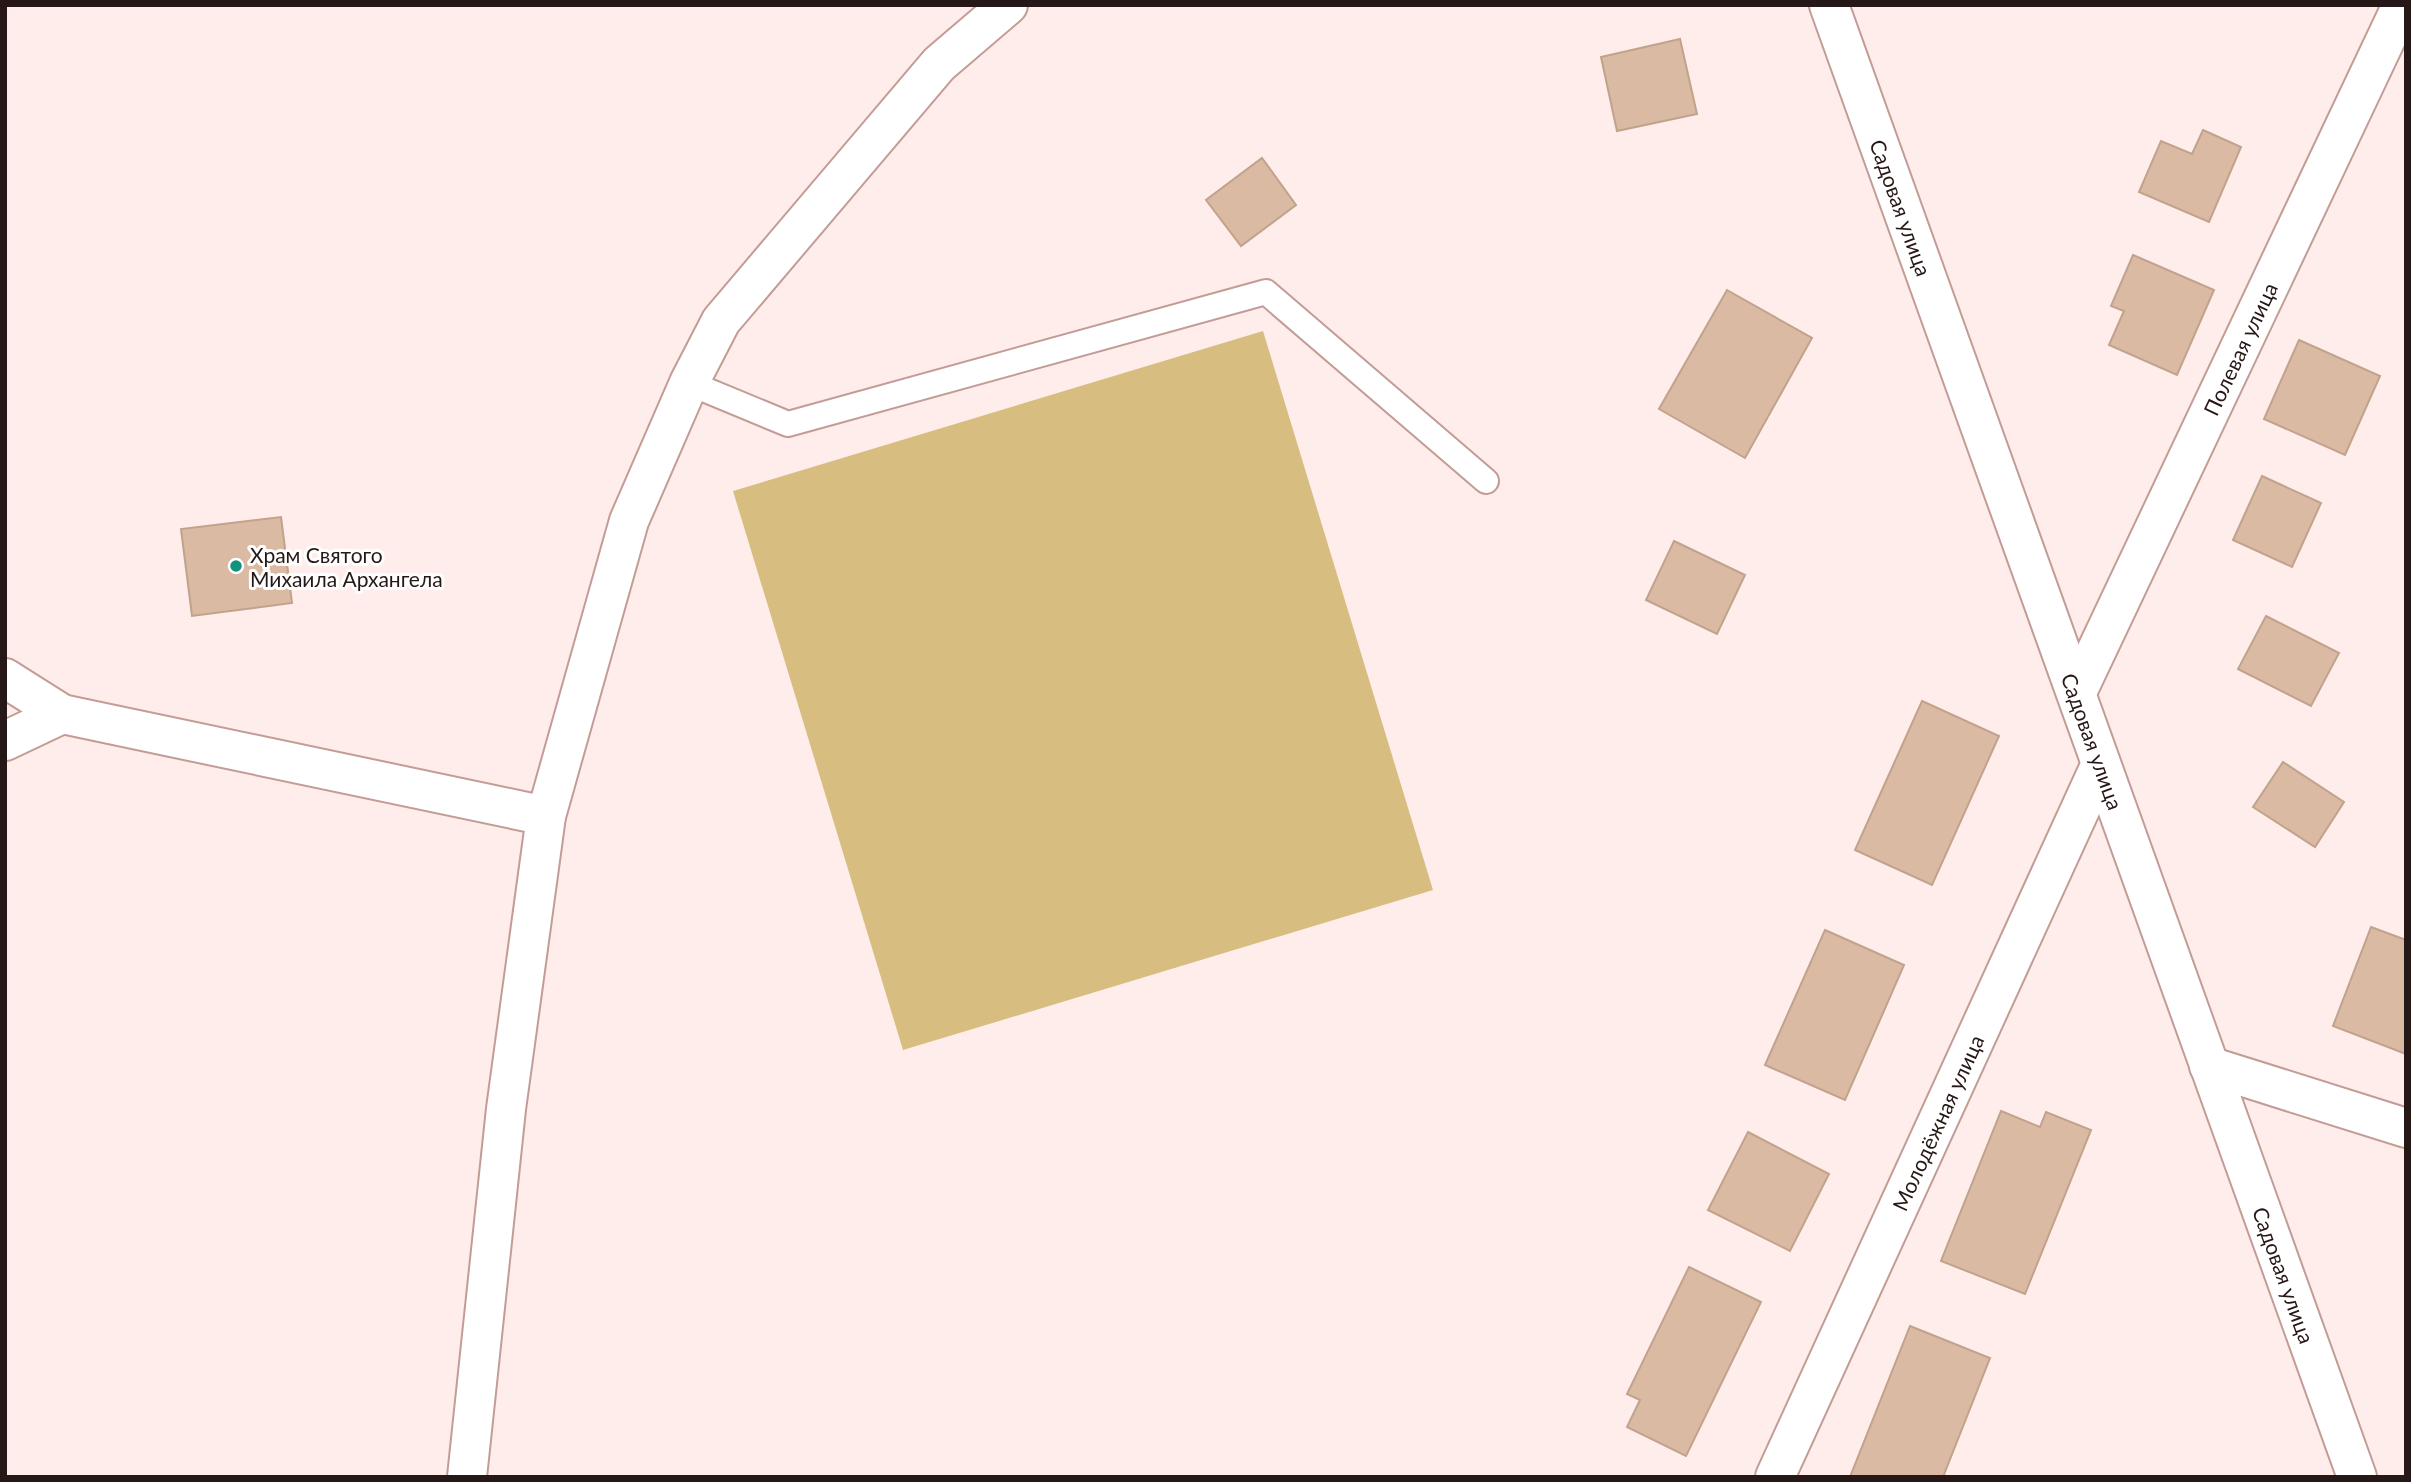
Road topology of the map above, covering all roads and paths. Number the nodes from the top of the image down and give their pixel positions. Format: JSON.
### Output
{"nodes":[{"id":1,"x":1008,"y":5,"type":"edge"},
{"id":2,"x":1829,"y":5,"type":"edge"},
{"id":3,"x":2402,"y":5,"type":"edge"},
{"id":4,"x":688,"y":383,"type":"junction"},
{"id":5,"x":1486,"y":481,"type":"dead end"},
{"id":6,"x":5,"y":677,"type":"edge"},
{"id":7,"x":2077,"y":692,"type":"junction"},
{"id":8,"x":62,"y":714,"type":"junction"},
{"id":9,"x":5,"y":741,"type":"edge"},
{"id":10,"x":2100,"y":766,"type":"junction"},
{"id":11,"x":546,"y":816,"type":"junction"},
{"id":12,"x":2209,"y":1066,"type":"junction"},
{"id":13,"x":2406,"y":1128,"type":"edge"},
{"id":14,"x":467,"y":1477,"type":"edge"},
{"id":15,"x":1775,"y":1477,"type":"edge"},
{"id":16,"x":2357,"y":1477,"type":"edge"}],
"edges":[{"from":1,"to":4,"type":"main road"},
{"from":2,"to":7,"type":"main road","name":"Садовая улица"},
{"from":3,"to":7,"type":"main road","name":"Полевая улица"},
{"from":4,"to":5,"type":"lane"},
{"from":4,"to":11,"type":"main road"},
{"from":6,"to":8,"type":"main road"},
{"from":7,"to":10,"type":"main road","name":"Садовая улица"},
{"from":8,"to":9,"type":"main road"},
{"from":8,"to":11,"type":"main road"},
{"from":10,"to":12,"type":"main road","name":"Садовая улица"},
{"from":10,"to":15,"type":"main road","name":"Молодёжная улица"},
{"from":11,"to":14,"type":"main road"},
{"from":12,"to":13,"type":"main road"},
{"from":12,"to":16,"type":"main road","name":"Садовая улица"}]}
